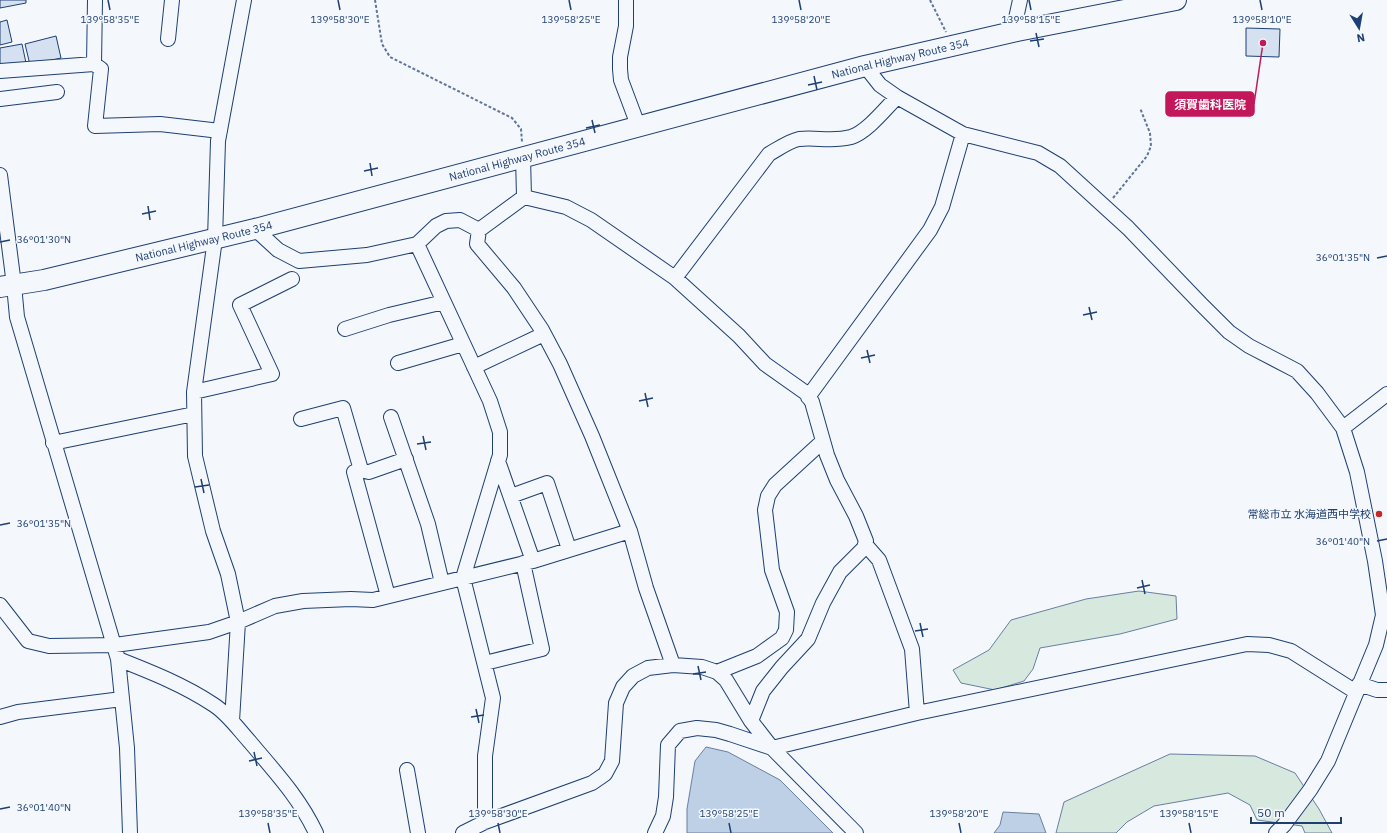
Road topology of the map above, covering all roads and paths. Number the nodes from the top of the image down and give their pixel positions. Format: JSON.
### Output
{"nodes":[{"id":1,"x":95,"y":0,"type":"edge"},
{"id":2,"x":172,"y":0,"type":"edge"},
{"id":3,"x":244,"y":0,"type":"edge"},
{"id":4,"x":375,"y":0,"type":"edge"},
{"id":5,"x":626,"y":0,"type":"edge"},
{"id":6,"x":930,"y":0,"type":"edge"},
{"id":7,"x":1020,"y":0,"type":"edge"},
{"id":8,"x":1176,"y":0,"type":"edge"},
{"id":9,"x":1016,"y":31,"type":"junction"},
{"id":10,"x":168,"y":39,"type":"dead end"},
{"id":11,"x":953,"y":45,"type":"junction"},
{"id":12,"x":94,"y":64,"type":"junction"},
{"id":13,"x":865,"y":66,"type":"junction"},
{"id":14,"x":0,"y":71,"type":"edge"},
{"id":15,"x":57,"y":92,"type":"dead end"},
{"id":16,"x":897,"y":97,"type":"junction"},
{"id":17,"x":0,"y":99,"type":"edge"},
{"id":18,"x":1140,"y":108,"type":"dead end"},
{"id":19,"x":639,"y":128,"type":"junction"},
{"id":20,"x":220,"y":131,"type":"junction"},
{"id":21,"x":963,"y":134,"type":"junction"},
{"id":22,"x":522,"y":157,"type":"junction"},
{"id":23,"x":1,"y":181,"type":"edge"},
{"id":24,"x":524,"y":198,"type":"junction"},
{"id":25,"x":1105,"y":207,"type":"junction"},
{"id":26,"x":255,"y":229,"type":"junction"},
{"id":27,"x":480,"y":230,"type":"junction"},
{"id":28,"x":215,"y":239,"type":"junction"},
{"id":29,"x":416,"y":244,"type":"junction"},
{"id":30,"x":675,"y":278,"type":"junction"},
{"id":31,"x":292,"y":279,"type":"dead end"},
{"id":32,"x":7,"y":286,"type":"edge"},
{"id":33,"x":444,"y":302,"type":"junction"},
{"id":34,"x":345,"y":329,"type":"dead end"},
{"id":35,"x":544,"y":334,"type":"junction"},
{"id":36,"x":463,"y":344,"type":"junction"},
{"id":37,"x":398,"y":363,"type":"dead end"},
{"id":38,"x":474,"y":367,"type":"junction"},
{"id":39,"x":194,"y":392,"type":"junction"},
{"id":40,"x":1387,"y":394,"type":"edge"},
{"id":41,"x":808,"y":397,"type":"junction"},
{"id":42,"x":194,"y":414,"type":"junction"},
{"id":43,"x":391,"y":416,"type":"dead end"},
{"id":44,"x":301,"y":419,"type":"dead end"},
{"id":45,"x":1343,"y":428,"type":"junction"},
{"id":46,"x":824,"y":441,"type":"junction"},
{"id":47,"x":53,"y":442,"type":"junction"},
{"id":48,"x":406,"y":459,"type":"junction"},
{"id":49,"x":498,"y":460,"type":"junction"},
{"id":50,"x":361,"y":470,"type":"junction"},
{"id":51,"x":510,"y":496,"type":"junction"},
{"id":52,"x":630,"y":531,"type":"junction"},
{"id":53,"x":865,"y":544,"type":"junction"},
{"id":54,"x":569,"y":549,"type":"junction"},
{"id":55,"x":528,"y":562,"type":"junction"},
{"id":56,"x":463,"y":578,"type":"junction"},
{"id":57,"x":442,"y":583,"type":"junction"},
{"id":58,"x":388,"y":596,"type":"junction"},
{"id":59,"x":0,"y":605,"type":"edge"},
{"id":60,"x":238,"y":622,"type":"junction"},
{"id":61,"x":1383,"y":636,"type":"edge"},
{"id":62,"x":114,"y":645,"type":"junction"},
{"id":63,"x":118,"y":660,"type":"junction"},
{"id":64,"x":485,"y":663,"type":"junction"},
{"id":65,"x":673,"y":665,"type":"junction"},
{"id":66,"x":717,"y":672,"type":"junction"},
{"id":67,"x":1357,"y":688,"type":"junction"},
{"id":68,"x":1387,"y":690,"type":"edge"},
{"id":69,"x":122,"y":699,"type":"junction"},
{"id":70,"x":917,"y":714,"type":"junction"},
{"id":71,"x":0,"y":717,"type":"edge"},
{"id":72,"x":232,"y":721,"type":"junction"},
{"id":73,"x":751,"y":721,"type":"junction"},
{"id":74,"x":772,"y":748,"type":"junction"},
{"id":75,"x":407,"y":770,"type":"dead end"},
{"id":76,"x":485,"y":822,"type":"junction"},
{"id":77,"x":130,"y":833,"type":"edge"},
{"id":78,"x":316,"y":833,"type":"edge"},
{"id":79,"x":418,"y":833,"type":"edge"},
{"id":80,"x":463,"y":833,"type":"edge"},
{"id":81,"x":655,"y":833,"type":"edge"},
{"id":82,"x":856,"y":833,"type":"edge"},
{"id":83,"x":1276,"y":833,"type":"edge"}],
"edges":[{"from":1,"to":12,"type":"street"},
{"from":2,"to":10,"type":"street"},
{"from":3,"to":20,"type":"street"},
{"from":4,"to":22,"type":"path"},
{"from":5,"to":19,"type":"street"},
{"from":6,"to":11,"type":"path"},
{"from":7,"to":9,"type":"street"},
{"from":8,"to":9,"type":"highway","name":"National Highway Route 354"},
{"from":9,"to":11,"type":"highway","name":"National Highway Route 354"},
{"from":11,"to":13,"type":"highway","name":"National Highway Route 354"},
{"from":12,"to":14,"type":"street"},
{"from":12,"to":20,"type":"street"},
{"from":13,"to":16,"type":"street"},
{"from":13,"to":19,"type":"highway","name":"National Highway Route 354"},
{"from":15,"to":17,"type":"street"},
{"from":16,"to":21,"type":"street"},
{"from":16,"to":30,"type":"street"},
{"from":18,"to":25,"type":"path"},
{"from":19,"to":22,"type":"highway","name":"National Highway Route 354"},
{"from":20,"to":28,"type":"street"},
{"from":21,"to":25,"type":"street"},
{"from":21,"to":41,"type":"street"},
{"from":22,"to":24,"type":"street"},
{"from":22,"to":26,"type":"highway","name":"National Highway Route 354"},
{"from":23,"to":32,"type":"street"},
{"from":24,"to":27,"type":"street"},
{"from":24,"to":30,"type":"street"},
{"from":25,"to":45,"type":"street"},
{"from":26,"to":28,"type":"highway","name":"National Highway Route 354"},
{"from":26,"to":29,"type":"street"},
{"from":27,"to":29,"type":"street"},
{"from":27,"to":35,"type":"street"},
{"from":28,"to":32,"type":"highway","name":"National Highway Route 354"},
{"from":28,"to":39,"type":"street"},
{"from":29,"to":33,"type":"street"},
{"from":30,"to":41,"type":"street"},
{"from":31,"to":39,"type":"street"},
{"from":32,"to":47,"type":"street"},
{"from":33,"to":34,"type":"street"},
{"from":33,"to":36,"type":"street"},
{"from":35,"to":38,"type":"street"},
{"from":35,"to":52,"type":"street"},
{"from":36,"to":37,"type":"street"},
{"from":36,"to":38,"type":"street"},
{"from":38,"to":49,"type":"street"},
{"from":39,"to":42,"type":"street"},
{"from":40,"to":45,"type":"street"},
{"from":41,"to":46,"type":"street"},
{"from":42,"to":47,"type":"street"},
{"from":42,"to":60,"type":"street"},
{"from":43,"to":48,"type":"street"},
{"from":44,"to":50,"type":"street"},
{"from":45,"to":61,"type":"street"},
{"from":46,"to":53,"type":"street"},
{"from":46,"to":66,"type":"street"},
{"from":47,"to":62,"type":"street"},
{"from":48,"to":50,"type":"street"},
{"from":48,"to":57,"type":"street"},
{"from":49,"to":51,"type":"street"},
{"from":49,"to":56,"type":"street"},
{"from":50,"to":58,"type":"street"},
{"from":51,"to":54,"type":"street"},
{"from":51,"to":55,"type":"street"},
{"from":52,"to":54,"type":"street"},
{"from":52,"to":65,"type":"street"},
{"from":53,"to":70,"type":"street"},
{"from":53,"to":73,"type":"street"},
{"from":54,"to":55,"type":"street"},
{"from":55,"to":56,"type":"street"},
{"from":55,"to":64,"type":"street"},
{"from":56,"to":57,"type":"street"},
{"from":56,"to":64,"type":"street"},
{"from":57,"to":58,"type":"street"},
{"from":58,"to":60,"type":"street"},
{"from":59,"to":62,"type":"street"},
{"from":60,"to":62,"type":"street"},
{"from":60,"to":72,"type":"street"},
{"from":61,"to":67,"type":"street"},
{"from":62,"to":63,"type":"street"},
{"from":63,"to":69,"type":"street"},
{"from":63,"to":72,"type":"street"},
{"from":64,"to":76,"type":"street"},
{"from":65,"to":66,"type":"street"},
{"from":65,"to":76,"type":"street"},
{"from":66,"to":73,"type":"street"},
{"from":67,"to":68,"type":"street"},
{"from":67,"to":70,"type":"street"},
{"from":67,"to":83,"type":"street"},
{"from":69,"to":71,"type":"street"},
{"from":69,"to":77,"type":"street"},
{"from":70,"to":74,"type":"street"},
{"from":72,"to":78,"type":"street"},
{"from":73,"to":74,"type":"street"},
{"from":74,"to":81,"type":"street"},
{"from":74,"to":82,"type":"street"},
{"from":75,"to":79,"type":"street"},
{"from":76,"to":80,"type":"street"}]}
